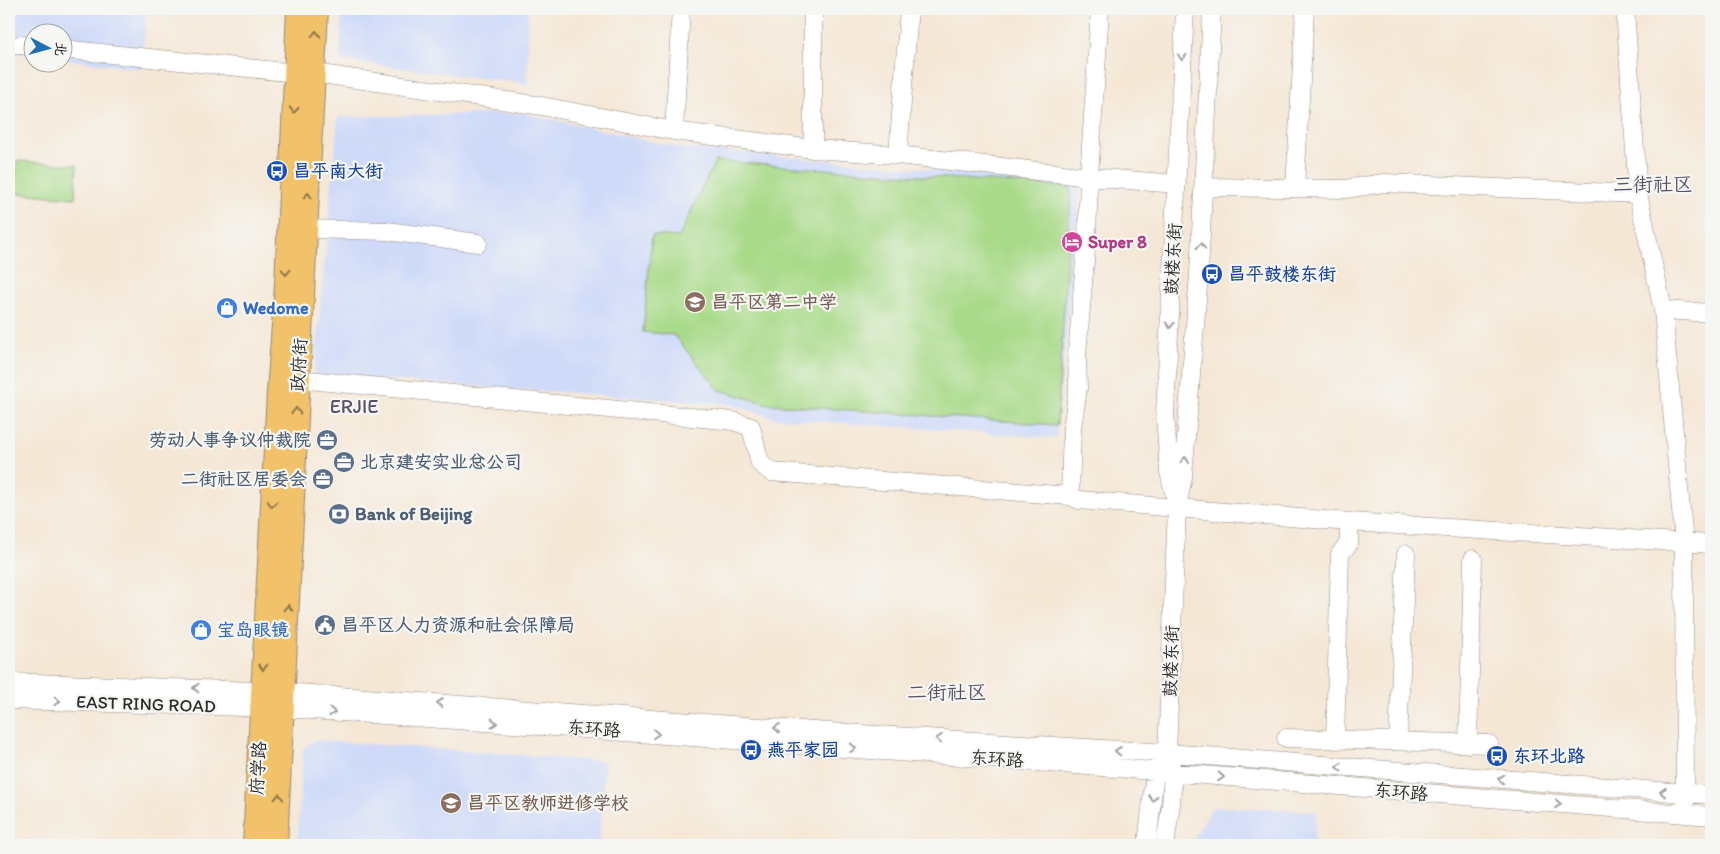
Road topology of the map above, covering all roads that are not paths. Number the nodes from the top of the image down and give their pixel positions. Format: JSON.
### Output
{"nodes":[{"id":1,"x":298,"y":9,"type":"edge"},
{"id":2,"x":317,"y":9,"type":"edge"},
{"id":3,"x":681,"y":9,"type":"edge"},
{"id":4,"x":813,"y":9,"type":"edge"},
{"id":5,"x":909,"y":9,"type":"edge"},
{"id":6,"x":1100,"y":9,"type":"edge"},
{"id":7,"x":1185,"y":9,"type":"edge"},
{"id":8,"x":1212,"y":9,"type":"edge"},
{"id":9,"x":1305,"y":9,"type":"edge"},
{"id":10,"x":1625,"y":9,"type":"edge"},
{"id":11,"x":72,"y":50,"type":"edge"},
{"id":12,"x":305,"y":73,"type":"junction"},
{"id":13,"x":674,"y":131,"type":"junction"},
{"id":14,"x":813,"y":149,"type":"junction"},
{"id":15,"x":898,"y":155,"type":"junction"},
{"id":16,"x":1089,"y":177,"type":"junction"},
{"id":17,"x":1177,"y":184,"type":"junction"},
{"id":18,"x":1204,"y":187,"type":"junction"},
{"id":19,"x":1295,"y":188,"type":"junction"},
{"id":20,"x":1638,"y":194,"type":"junction"},
{"id":21,"x":306,"y":229,"type":"junction"},
{"id":22,"x":478,"y":243,"type":"dead end"},
{"id":23,"x":1662,"y":310,"type":"junction"},
{"id":24,"x":1711,"y":313,"type":"edge"},
{"id":25,"x":298,"y":379,"type":"junction"},
{"id":26,"x":1070,"y":496,"type":"junction"},
{"id":27,"x":1178,"y":508,"type":"junction"},
{"id":28,"x":1349,"y":522,"type":"junction"},
{"id":29,"x":1684,"y":543,"type":"junction"},
{"id":30,"x":1711,"y":544,"type":"edge"},
{"id":31,"x":1406,"y":554,"type":"dead end"},
{"id":32,"x":1473,"y":559,"type":"dead end"},
{"id":33,"x":9,"y":682,"type":"edge"},
{"id":34,"x":9,"y":700,"type":"edge"},
{"id":35,"x":273,"y":700,"type":"junction"},
{"id":36,"x":1286,"y":738,"type":"dead end"},
{"id":37,"x":1335,"y":740,"type":"junction"},
{"id":38,"x":1398,"y":742,"type":"junction"},
{"id":39,"x":1468,"y":744,"type":"junction"},
{"id":40,"x":1489,"y":744,"type":"dead end"},
{"id":41,"x":1167,"y":754,"type":"junction"},
{"id":42,"x":1164,"y":772,"type":"junction"},
{"id":43,"x":1684,"y":793,"type":"junction"},
{"id":44,"x":1711,"y":795,"type":"edge"},
{"id":45,"x":1685,"y":814,"type":"junction"},
{"id":46,"x":1711,"y":816,"type":"edge"},
{"id":47,"x":254,"y":845,"type":"edge"},
{"id":48,"x":276,"y":845,"type":"edge"},
{"id":49,"x":1147,"y":845,"type":"edge"},
{"id":50,"x":1165,"y":845,"type":"edge"}],
"edges":[{"from":1,"to":12,"type":"main road","name":"政府街"},
{"from":12,"to":2,"type":"main road","name":"政府街","one_way":true},
{"from":3,"to":13,"type":"street"},
{"from":4,"to":14,"type":"street"},
{"from":5,"to":15,"type":"street"},
{"from":6,"to":16,"type":"street"},
{"from":7,"to":17,"type":"street","name":"鼓楼东街","one_way":true},
{"from":8,"to":18,"type":"street","name":"鼓楼东街"},
{"from":9,"to":19,"type":"street"},
{"from":10,"to":20,"type":"street"},
{"from":11,"to":12,"type":"street"},
{"from":12,"to":13,"type":"street"},
{"from":21,"to":12,"type":"main road","name":"政府街","one_way":true},
{"from":12,"to":35,"type":"main road","name":"政府街","one_way":true},
{"from":13,"to":14,"type":"street"},
{"from":14,"to":15,"type":"street"},
{"from":15,"to":16,"type":"street"},
{"from":16,"to":17,"type":"street"},
{"from":16,"to":26,"type":"street"},
{"from":17,"to":27,"type":"street","name":"鼓楼东街","one_way":true},
{"from":18,"to":19,"type":"street"},
{"from":27,"to":18,"type":"street","name":"鼓楼东街","one_way":true},
{"from":19,"to":20,"type":"street"},
{"from":20,"to":23,"type":"street"},
{"from":21,"to":22,"type":"street"},
{"from":21,"to":25,"type":"main road","name":"政府街"},
{"from":23,"to":24,"type":"street"},
{"from":23,"to":29,"type":"street"},
{"from":25,"to":26,"type":"street"},
{"from":35,"to":25,"type":"main road","name":"政府街","one_way":true},
{"from":26,"to":27,"type":"street"},
{"from":27,"to":28,"type":"street"},
{"from":27,"to":41,"type":"street","name":"鼓楼东街"},
{"from":28,"to":29,"type":"street"},
{"from":28,"to":37,"type":"street"},
{"from":29,"to":30,"type":"street"},
{"from":29,"to":43,"type":"street"},
{"from":31,"to":38,"type":"street"},
{"from":32,"to":39,"type":"street"},
{"from":35,"to":33,"type":"street","name":"EAST RING ROAD","one_way":true},
{"from":34,"to":35,"type":"street","name":"EAST RING ROAD","one_way":true},
{"from":41,"to":35,"type":"street","name":"东环路","one_way":true},
{"from":35,"to":42,"type":"street","name":"东环路","one_way":true},
{"from":35,"to":47,"type":"main road","name":"府学路"},
{"from":48,"to":35,"type":"main road","name":"府学路","one_way":true},
{"from":36,"to":37,"type":"street"},
{"from":37,"to":38,"type":"street"},
{"from":38,"to":39,"type":"street"},
{"from":39,"to":40,"type":"street"},
{"from":41,"to":42,"type":"street"},
{"from":43,"to":41,"type":"street","name":"东环路","one_way":true},
{"from":42,"to":45,"type":"street","name":"东环路","one_way":true},
{"from":42,"to":49,"type":"street","one_way":true},
{"from":42,"to":50,"type":"street"},
{"from":43,"to":44,"type":"street","name":"东环路"},
{"from":43,"to":45,"type":"street"},
{"from":45,"to":46,"type":"street","name":"东环路"}]}
